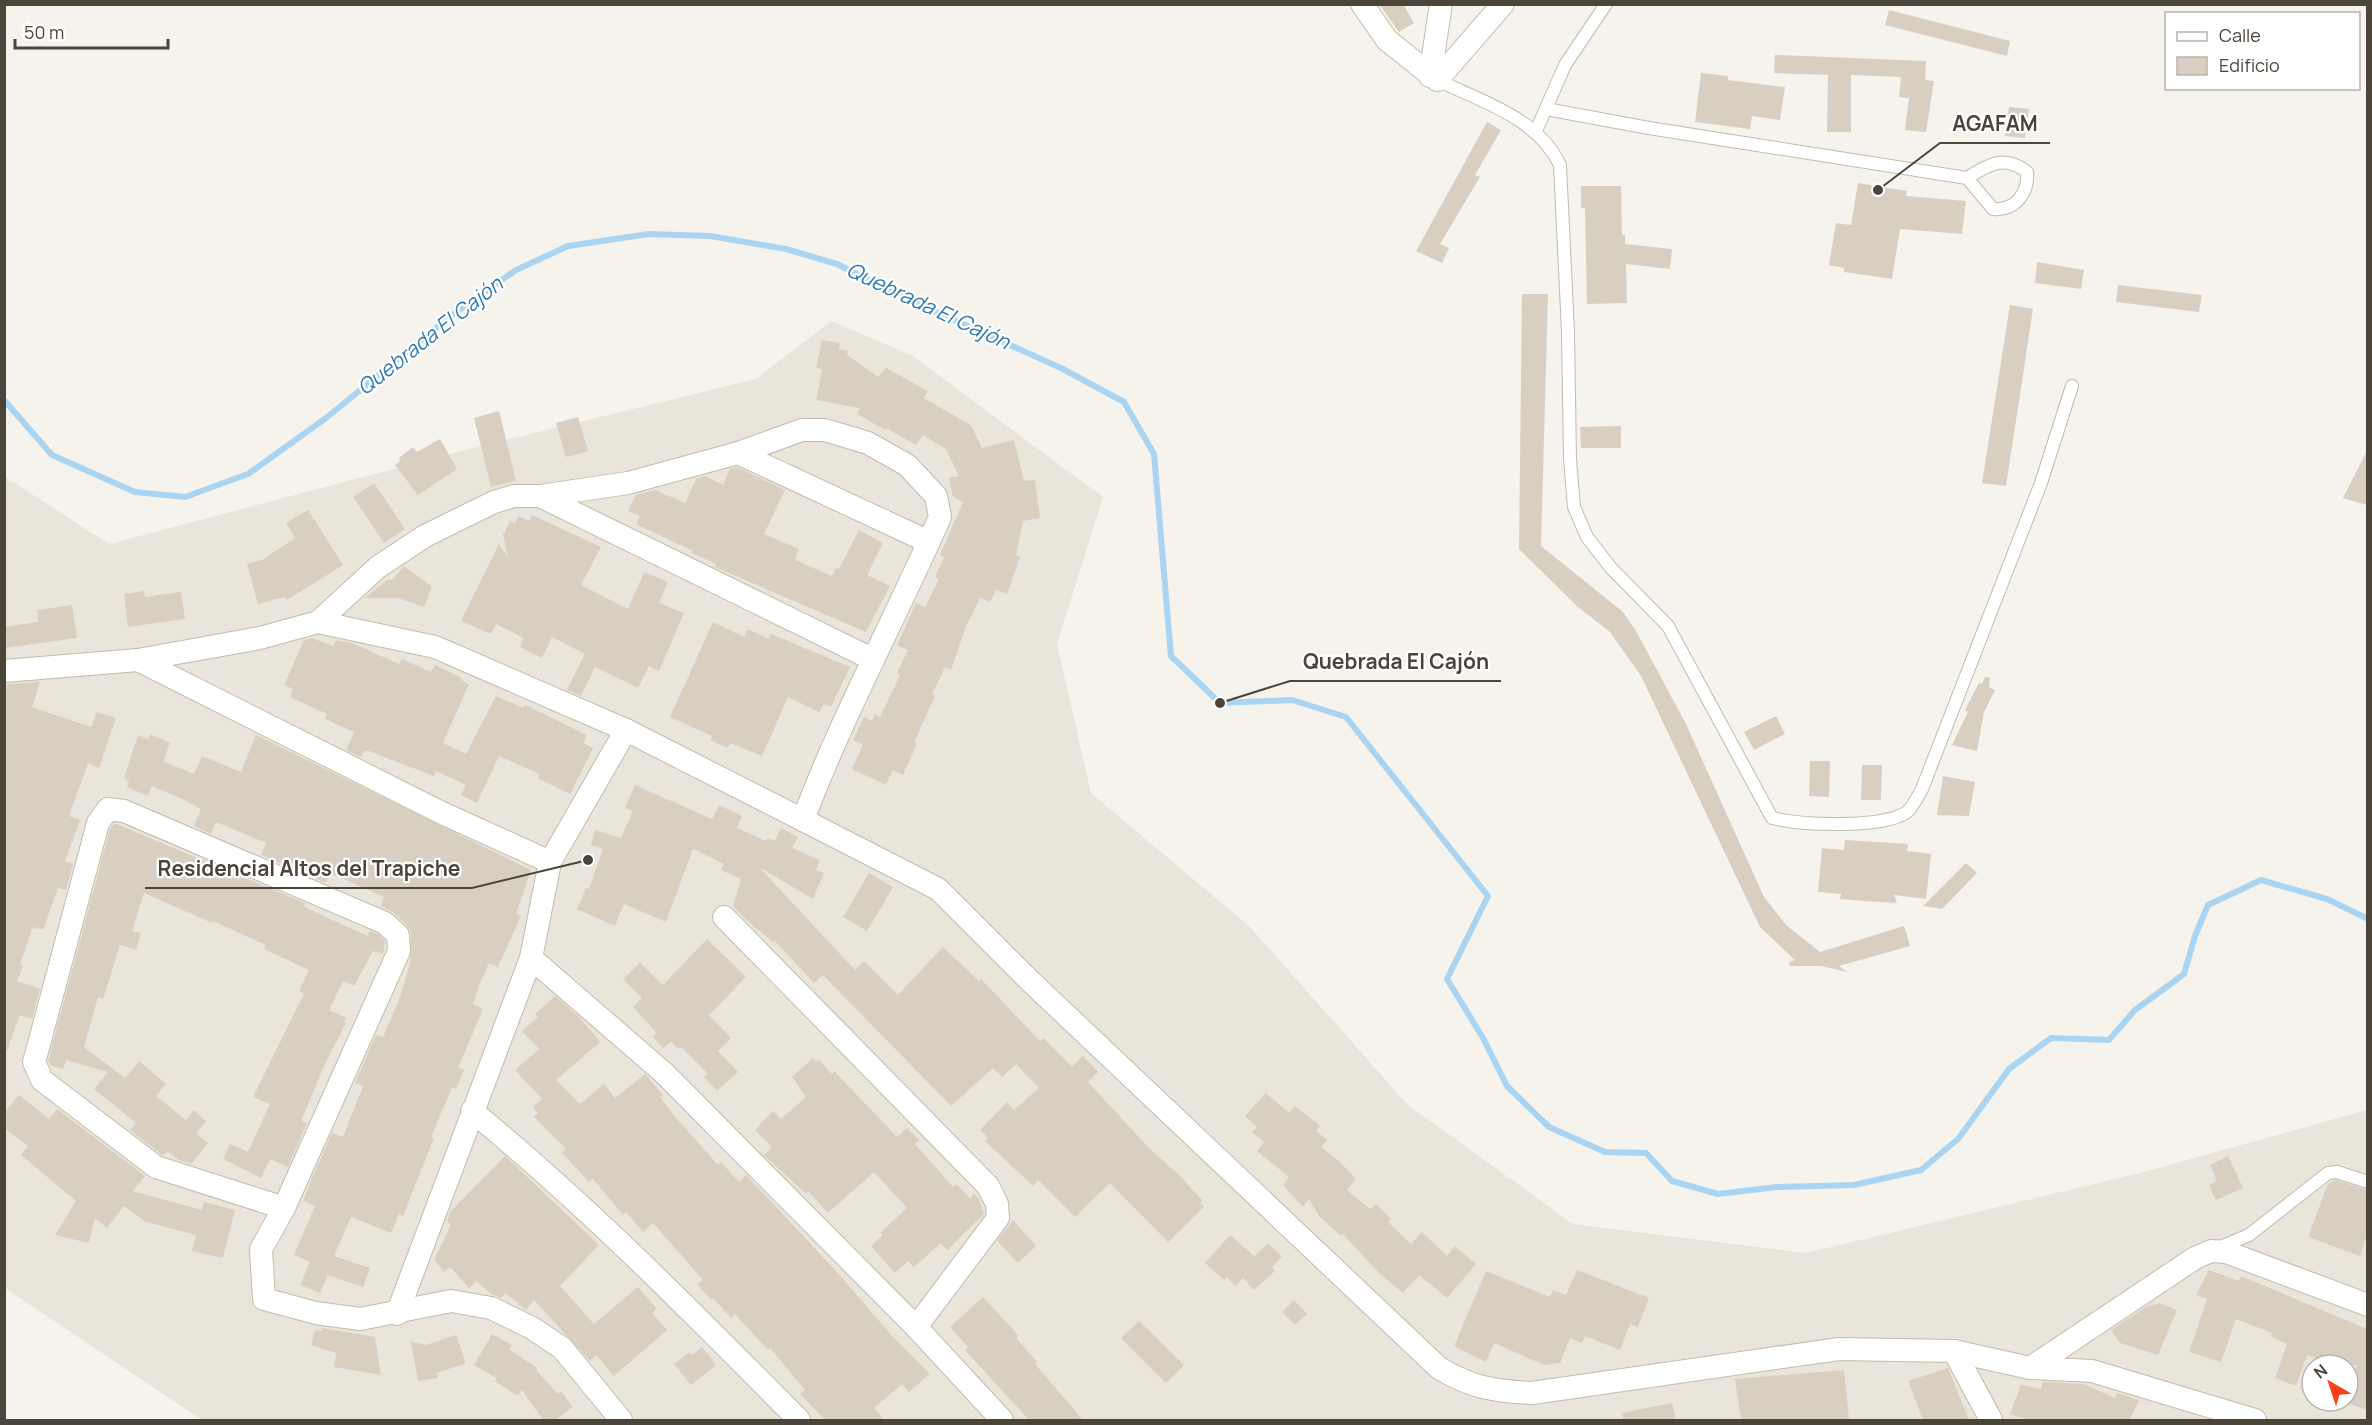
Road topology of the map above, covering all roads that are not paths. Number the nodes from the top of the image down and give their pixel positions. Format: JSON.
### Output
{"nodes":[{"id":1,"x":1362,"y":4,"type":"edge"},
{"id":2,"x":1441,"y":4,"type":"edge"},
{"id":3,"x":1503,"y":4,"type":"edge"},
{"id":4,"x":1606,"y":4,"type":"edge"},
{"id":5,"x":1434,"y":78,"type":"junction"},
{"id":6,"x":1546,"y":109,"type":"junction"},
{"id":7,"x":1536,"y":131,"type":"junction"},
{"id":8,"x":1966,"y":178,"type":"junction"},
{"id":9,"x":2072,"y":386,"type":"dead end"},
{"id":10,"x":738,"y":453,"type":"junction"},
{"id":11,"x":540,"y":496,"type":"junction"},
{"id":12,"x":929,"y":542,"type":"junction"},
{"id":13,"x":318,"y":622,"type":"junction"},
{"id":14,"x":872,"y":659,"type":"junction"},
{"id":15,"x":138,"y":660,"type":"junction"},
{"id":16,"x":4,"y":671,"type":"edge"},
{"id":17,"x":626,"y":729,"type":"junction"},
{"id":18,"x":803,"y":820,"type":"junction"},
{"id":19,"x":550,"y":862,"type":"junction"},
{"id":20,"x":724,"y":917,"type":"dead end"},
{"id":21,"x":531,"y":958,"type":"junction"},
{"id":22,"x":472,"y":1111,"type":"junction"},
{"id":23,"x":2367,"y":1182,"type":"edge"},
{"id":24,"x":284,"y":1208,"type":"junction"},
{"id":25,"x":2211,"y":1251,"type":"junction"},
{"id":26,"x":2367,"y":1305,"type":"edge"},
{"id":27,"x":397,"y":1314,"type":"junction"},
{"id":28,"x":916,"y":1327,"type":"junction"},
{"id":29,"x":1954,"y":1351,"type":"junction"},
{"id":30,"x":2030,"y":1368,"type":"junction"},
{"id":31,"x":621,"y":1420,"type":"edge"},
{"id":32,"x":799,"y":1420,"type":"edge"},
{"id":33,"x":1002,"y":1420,"type":"edge"},
{"id":34,"x":1991,"y":1420,"type":"edge"},
{"id":35,"x":2254,"y":1420,"type":"edge"}],
"edges":[{"from":1,"to":5,"type":"street"},
{"from":2,"to":5,"type":"street"},
{"from":3,"to":5,"type":"street"},
{"from":4,"to":6,"type":"lane"},
{"from":5,"to":7,"type":"lane"},
{"from":6,"to":7,"type":"lane"},
{"from":6,"to":8,"type":"lane"},
{"from":7,"to":9,"type":"lane"},
{"from":8,"to":8,"type":"lane"},
{"from":10,"to":11,"type":"street"},
{"from":10,"to":12,"type":"street"},
{"from":10,"to":12,"type":"street"},
{"from":11,"to":13,"type":"street"},
{"from":11,"to":14,"type":"street"},
{"from":12,"to":14,"type":"street"},
{"from":13,"to":15,"type":"street"},
{"from":13,"to":17,"type":"street"},
{"from":14,"to":18,"type":"street"},
{"from":15,"to":16,"type":"street"},
{"from":15,"to":19,"type":"street"},
{"from":17,"to":18,"type":"street"},
{"from":17,"to":19,"type":"street"},
{"from":18,"to":29,"type":"street"},
{"from":19,"to":21,"type":"street"},
{"from":20,"to":28,"type":"street"},
{"from":21,"to":22,"type":"street"},
{"from":21,"to":28,"type":"street"},
{"from":22,"to":27,"type":"street"},
{"from":22,"to":32,"type":"street"},
{"from":23,"to":25,"type":"lane"},
{"from":24,"to":24,"type":"street"},
{"from":24,"to":27,"type":"street"},
{"from":25,"to":26,"type":"street"},
{"from":25,"to":30,"type":"street"},
{"from":27,"to":31,"type":"street"},
{"from":28,"to":33,"type":"street"},
{"from":29,"to":30,"type":"street"},
{"from":29,"to":34,"type":"street"},
{"from":30,"to":35,"type":"street"}]}
